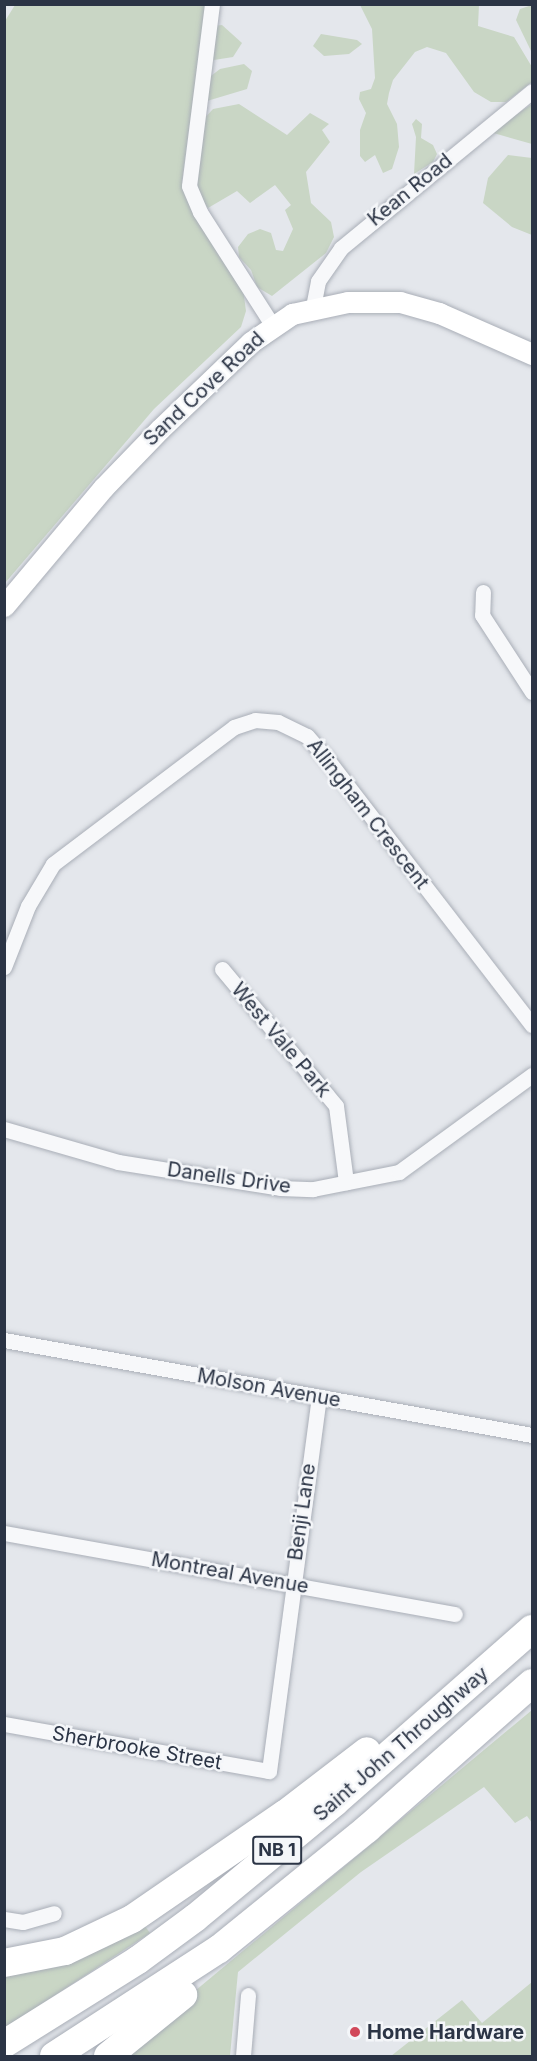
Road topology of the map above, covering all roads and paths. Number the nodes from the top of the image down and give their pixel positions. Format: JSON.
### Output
{"nodes":[{"id":1,"x":212,"y":4,"type":"edge"},
{"id":2,"x":532,"y":91,"type":"edge"},
{"id":3,"x":313,"y":307,"type":"junction"},
{"id":4,"x":273,"y":326,"type":"junction"},
{"id":5,"x":532,"y":354,"type":"edge"},
{"id":6,"x":483,"y":592,"type":"dead end"},
{"id":7,"x":4,"y":606,"type":"edge"},
{"id":8,"x":532,"y":692,"type":"edge"},
{"id":9,"x":4,"y":967,"type":"edge"},
{"id":10,"x":222,"y":969,"type":"dead end"},
{"id":11,"x":532,"y":1025,"type":"edge"},
{"id":12,"x":532,"y":1075,"type":"edge"},
{"id":13,"x":4,"y":1129,"type":"edge"},
{"id":14,"x":346,"y":1182,"type":"junction"},
{"id":15,"x":4,"y":1340,"type":"edge"},
{"id":16,"x":319,"y":1397,"type":"junction"},
{"id":17,"x":532,"y":1435,"type":"edge"},
{"id":18,"x":4,"y":1533,"type":"edge"},
{"id":19,"x":291,"y":1584,"type":"junction"},
{"id":20,"x":455,"y":1614,"type":"dead end"},
{"id":21,"x":531,"y":1630,"type":"edge"},
{"id":22,"x":532,"y":1683,"type":"edge"},
{"id":23,"x":4,"y":1725,"type":"edge"},
{"id":24,"x":269,"y":1771,"type":"joint"},
{"id":25,"x":367,"y":1829,"type":"junction"},
{"id":26,"x":54,"y":1913,"type":"dead end"},
{"id":27,"x":4,"y":1919,"type":"edge"},
{"id":28,"x":4,"y":1963,"type":"edge"},
{"id":29,"x":248,"y":1995,"type":"dead end"},
{"id":30,"x":4,"y":2044,"type":"edge"},
{"id":31,"x":54,"y":2056,"type":"edge"},
{"id":32,"x":108,"y":2056,"type":"edge"},
{"id":33,"x":243,"y":2056,"type":"edge"}],
"edges":[{"from":1,"to":4,"type":"street"},
{"from":2,"to":3,"type":"street","name":"Kean Road"},
{"from":3,"to":4,"type":"street","name":"Sand Cove Road"},
{"from":3,"to":5,"type":"street","name":"Sand Cove Road"},
{"from":4,"to":7,"type":"street","name":"Sand Cove Road"},
{"from":6,"to":8,"type":"street"},
{"from":9,"to":11,"type":"street","name":"Allingham Crescent"},
{"from":10,"to":14,"type":"street","name":"West Vale Park"},
{"from":12,"to":14,"type":"street","name":"Danells Drive"},
{"from":13,"to":14,"type":"street","name":"Danells Drive"},
{"from":15,"to":16,"type":"street","name":"Molson Avenue"},
{"from":16,"to":17,"type":"street","name":"Molson Avenue"},
{"from":16,"to":19,"type":"street","name":"Benji Lane"},
{"from":18,"to":19,"type":"street","name":"Montreal Avenue"},
{"from":19,"to":20,"type":"street","name":"Montreal Avenue"},
{"from":19,"to":24,"type":"street","name":"Benji Lane"},
{"from":21,"to":28,"type":"highway"},
{"from":21,"to":30,"type":"highway","name":"Saint John Throughway","number":"NB 1"},
{"from":22,"to":25,"type":"highway","name":"Saint John Throughway","number":"NB 1"},
{"from":23,"to":24,"type":"street","name":"Sherbrooke Street"},
{"from":25,"to":31,"type":"highway","name":"Saint John Throughway","number":"NB 1"},
{"from":25,"to":32,"type":"highway"},
{"from":26,"to":27,"type":"street"},
{"from":29,"to":33,"type":"street"}]}
